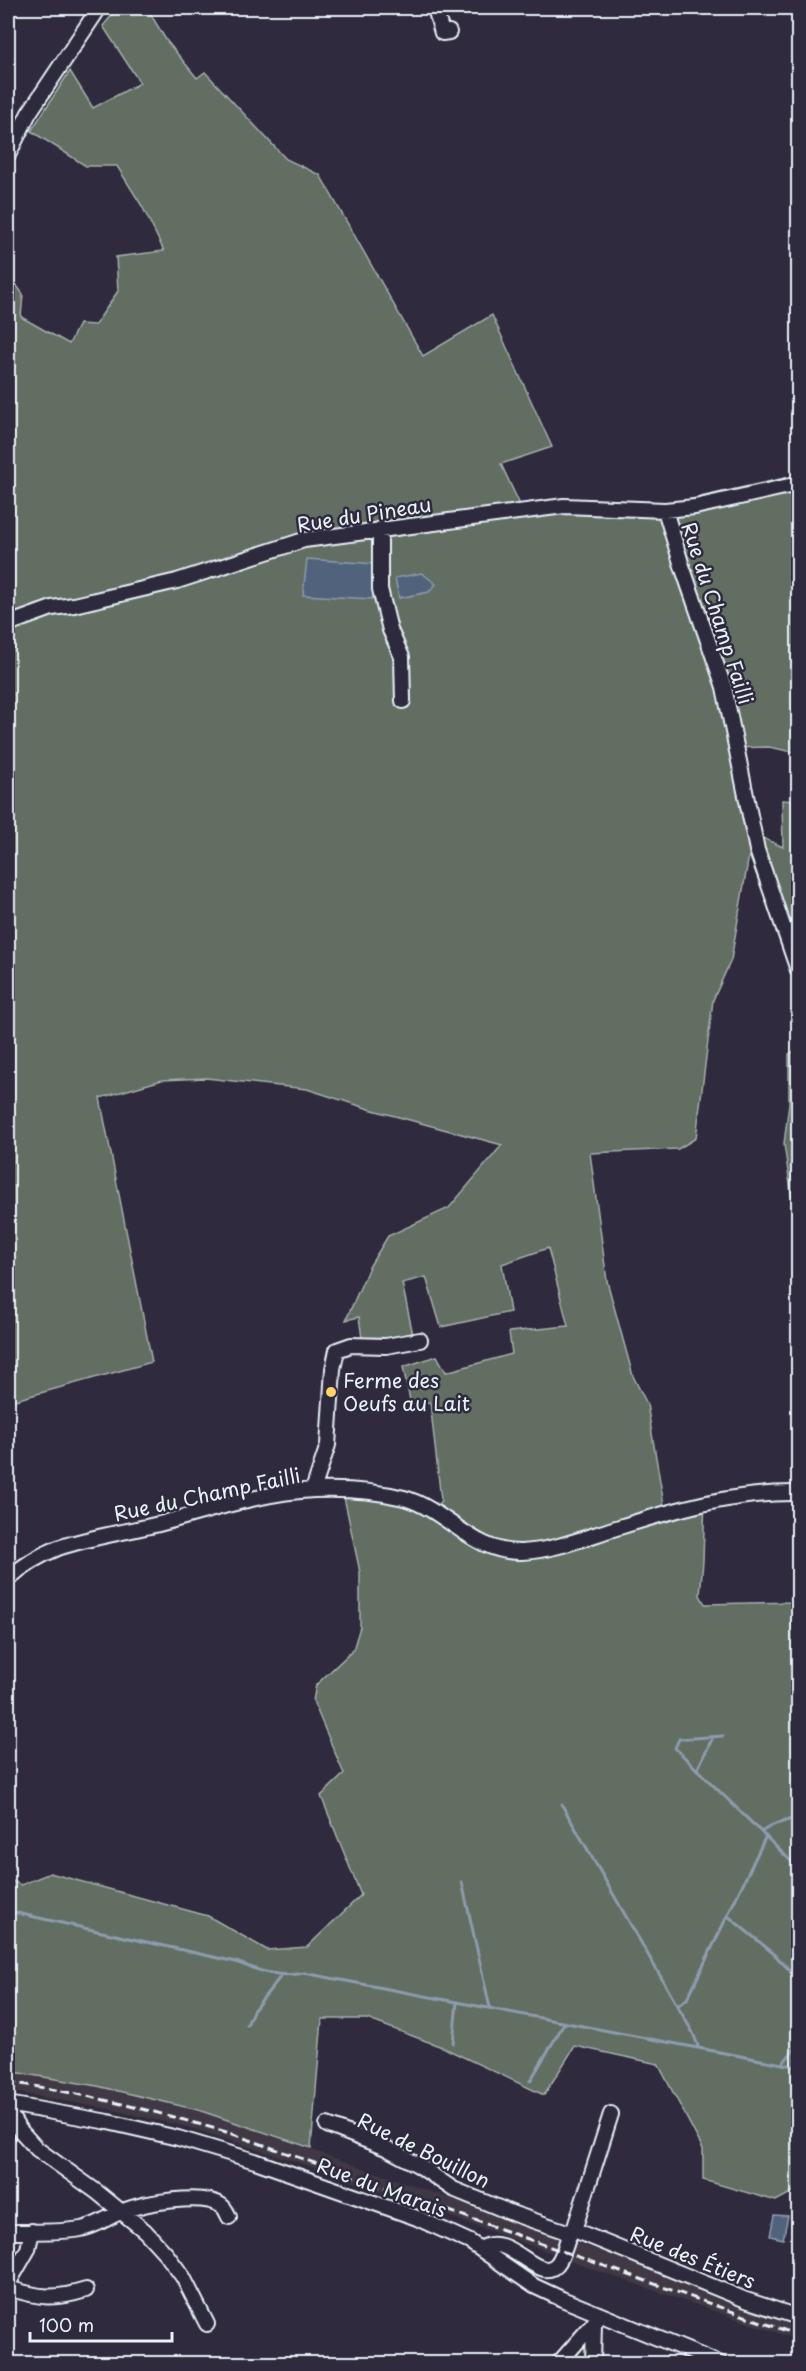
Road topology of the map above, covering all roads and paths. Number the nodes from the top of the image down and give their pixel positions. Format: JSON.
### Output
{"nodes":[{"id":1,"x":99,"y":8,"type":"edge"},
{"id":2,"x":435,"y":8,"type":"edge"},
{"id":3,"x":449,"y":32,"type":"dead end"},
{"id":4,"x":8,"y":155,"type":"edge"},
{"id":5,"x":798,"y":484,"type":"edge"},
{"id":6,"x":665,"y":510,"type":"junction"},
{"id":7,"x":380,"y":529,"type":"junction"},
{"id":8,"x":8,"y":624,"type":"edge"},
{"id":9,"x":403,"y":701,"type":"dead end"},
{"id":10,"x":798,"y":970,"type":"edge"},
{"id":11,"x":420,"y":1340,"type":"dead end"},
{"id":12,"x":314,"y":1490,"type":"junction"},
{"id":13,"x":798,"y":1493,"type":"edge"},
{"id":14,"x":8,"y":1579,"type":"edge"},
{"id":15,"x":8,"y":2104,"type":"edge"},
{"id":16,"x":8,"y":2111,"type":"edge"},
{"id":17,"x":611,"y":2114,"type":"dead end"},
{"id":18,"x":327,"y":2125,"type":"dead end"},
{"id":19,"x":121,"y":2212,"type":"junction"},
{"id":20,"x":229,"y":2217,"type":"dead end"},
{"id":21,"x":32,"y":2231,"type":"junction"},
{"id":22,"x":8,"y":2232,"type":"edge"},
{"id":23,"x":572,"y":2232,"type":"junction"},
{"id":24,"x":481,"y":2249,"type":"junction"},
{"id":25,"x":8,"y":2284,"type":"edge"},
{"id":26,"x":8,"y":2289,"type":"edge"},
{"id":27,"x":86,"y":2290,"type":"dead end"},
{"id":28,"x":798,"y":2317,"type":"edge"},
{"id":29,"x":596,"y":2319,"type":"junction"},
{"id":30,"x":207,"y":2324,"type":"dead end"},
{"id":31,"x":558,"y":2364,"type":"edge"},
{"id":32,"x":593,"y":2364,"type":"edge"},
{"id":33,"x":721,"y":2364,"type":"edge"}],
"edges":[{"from":1,"to":4,"type":"street"},
{"from":2,"to":3,"type":"street"},
{"from":5,"to":6,"type":"street","name":"Rue du Pineau"},
{"from":6,"to":7,"type":"street","name":"Rue du Pineau"},
{"from":6,"to":10,"type":"street","name":"Rue du Champ Failli"},
{"from":7,"to":8,"type":"street","name":"Rue du Pineau"},
{"from":7,"to":9,"type":"street"},
{"from":11,"to":12,"type":"street"},
{"from":12,"to":13,"type":"street","name":"Rue du Champ Failli"},
{"from":12,"to":14,"type":"street","name":"Rue du Champ Failli"},
{"from":15,"to":24,"type":"street","name":"Rue du Marais"},
{"from":16,"to":19,"type":"street"},
{"from":17,"to":23,"type":"street"},
{"from":18,"to":23,"type":"street","name":"Rue de Bouillon"},
{"from":19,"to":20,"type":"street"},
{"from":19,"to":21,"type":"street"},
{"from":19,"to":30,"type":"street"},
{"from":21,"to":22,"type":"street"},
{"from":21,"to":25,"type":"street"},
{"from":23,"to":24,"type":"street"},
{"from":23,"to":28,"type":"street","name":"Rue des Étiers"},
{"from":24,"to":29,"type":"street","name":"Rue du Marais"},
{"from":26,"to":27,"type":"street"},
{"from":29,"to":31,"type":"street"},
{"from":29,"to":32,"type":"street"},
{"from":29,"to":33,"type":"street","name":"Rue du Marais"}]}
